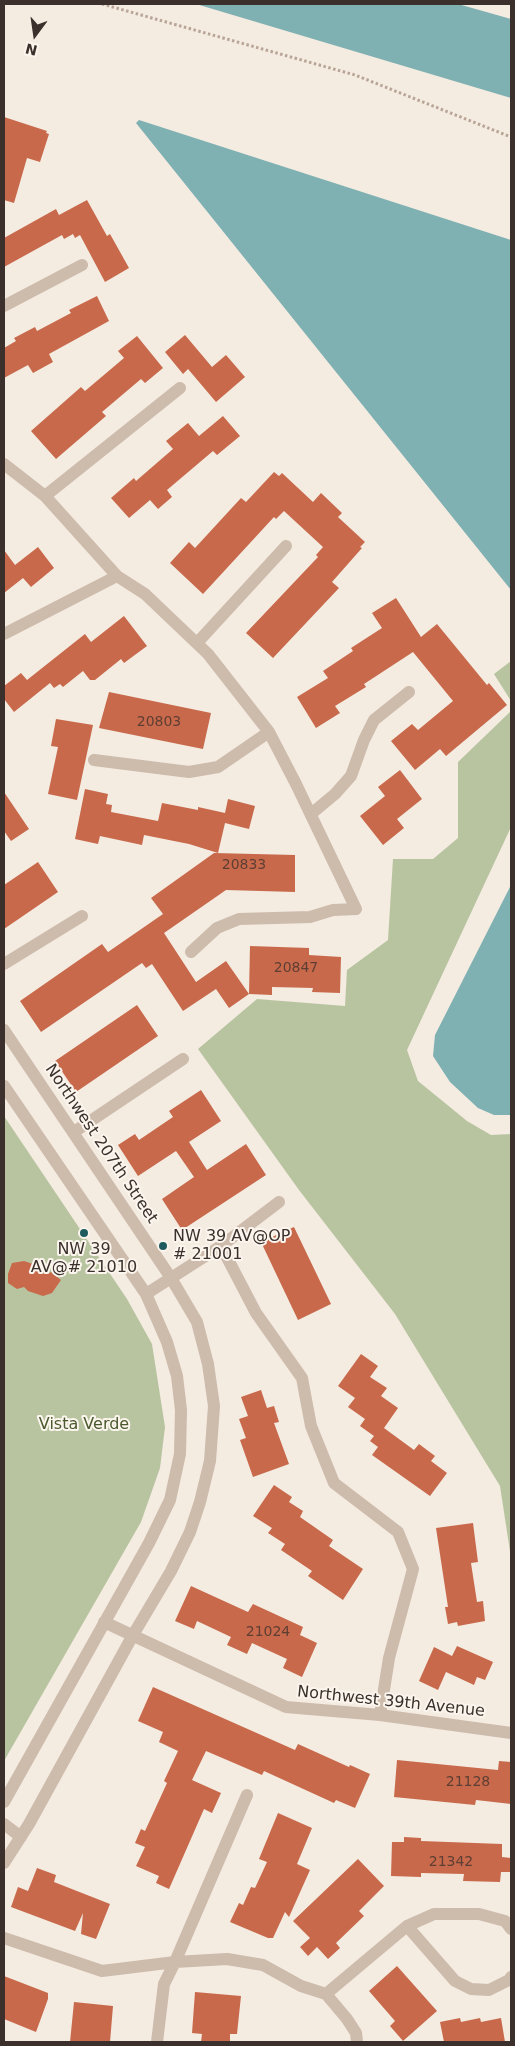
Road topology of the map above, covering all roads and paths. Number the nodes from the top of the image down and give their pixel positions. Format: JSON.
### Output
{"nodes":[{"id":1,"x":102,"y":4,"type":"edge"},
{"id":2,"x":511,"y":137,"type":"edge"},
{"id":3,"x":82,"y":265,"type":"dead end"},
{"id":4,"x":4,"y":306,"type":"edge"},
{"id":5,"x":180,"y":388,"type":"dead end"},
{"id":6,"x":4,"y":464,"type":"edge"},
{"id":7,"x":45,"y":496,"type":"junction"},
{"id":8,"x":286,"y":546,"type":"dead end"},
{"id":9,"x":117,"y":576,"type":"junction"},
{"id":10,"x":4,"y":634,"type":"edge"},
{"id":11,"x":197,"y":644,"type":"junction"},
{"id":12,"x":408,"y":692,"type":"dead end"},
{"id":13,"x":269,"y":732,"type":"junction"},
{"id":14,"x":94,"y":760,"type":"dead end"},
{"id":15,"x":311,"y":814,"type":"junction"},
{"id":16,"x":82,"y":916,"type":"dead end"},
{"id":17,"x":191,"y":952,"type":"dead end"},
{"id":18,"x":4,"y":964,"type":"edge"},
{"id":19,"x":4,"y":1030,"type":"edge"},
{"id":20,"x":183,"y":1059,"type":"dead end"},
{"id":21,"x":4,"y":1086,"type":"edge"},
{"id":22,"x":74,"y":1132,"type":"junction"},
{"id":23,"x":279,"y":1202,"type":"dead end"},
{"id":24,"x":221,"y":1246,"type":"junction"},
{"id":25,"x":171,"y":1278,"type":"junction"},
{"id":26,"x":146,"y":1294,"type":"junction"},
{"id":27,"x":104,"y":1622,"type":"junction"},
{"id":28,"x":133,"y":1635,"type":"junction"},
{"id":29,"x":380,"y":1715,"type":"junction"},
{"id":30,"x":511,"y":1733,"type":"edge"},
{"id":31,"x":247,"y":1795,"type":"dead end"},
{"id":32,"x":4,"y":1802,"type":"edge"},
{"id":33,"x":4,"y":1824,"type":"edge"},
{"id":34,"x":20,"y":1837,"type":"junction"},
{"id":35,"x":4,"y":1863,"type":"edge"},
{"id":36,"x":407,"y":1926,"type":"junction"},
{"id":37,"x":511,"y":1929,"type":"edge"},
{"id":38,"x":4,"y":1938,"type":"edge"},
{"id":39,"x":175,"y":1962,"type":"junction"},
{"id":40,"x":511,"y":1977,"type":"edge"},
{"id":41,"x":326,"y":1994,"type":"junction"},
{"id":42,"x":157,"y":2042,"type":"edge"},
{"id":43,"x":357,"y":2042,"type":"edge"}],
"edges":[{"from":1,"to":2,"type":"path"},
{"from":3,"to":4,"type":"street"},
{"from":5,"to":7,"type":"street"},
{"from":6,"to":7,"type":"street"},
{"from":7,"to":9,"type":"street"},
{"from":8,"to":11,"type":"street"},
{"from":9,"to":10,"type":"street"},
{"from":9,"to":11,"type":"street"},
{"from":11,"to":13,"type":"street"},
{"from":12,"to":15,"type":"street"},
{"from":13,"to":14,"type":"street"},
{"from":13,"to":15,"type":"street"},
{"from":15,"to":17,"type":"street"},
{"from":16,"to":18,"type":"street"},
{"from":19,"to":22,"type":"street","name":"Northwest 207th Street"},
{"from":20,"to":22,"type":"street"},
{"from":21,"to":26,"type":"street"},
{"from":22,"to":25,"type":"street","name":"Northwest 207th Street"},
{"from":23,"to":24,"type":"street"},
{"from":24,"to":25,"type":"street"},
{"from":24,"to":29,"type":"street"},
{"from":25,"to":26,"type":"street"},
{"from":25,"to":28,"type":"street"},
{"from":26,"to":27,"type":"street"},
{"from":27,"to":28,"type":"street","name":"Northwest 39th Avenue"},
{"from":27,"to":32,"type":"street"},
{"from":28,"to":29,"type":"street","name":"Northwest 39th Avenue"},
{"from":28,"to":34,"type":"street"},
{"from":29,"to":30,"type":"street","name":"Northwest 39th Avenue"},
{"from":31,"to":39,"type":"street"},
{"from":33,"to":34,"type":"street"},
{"from":34,"to":35,"type":"street"},
{"from":36,"to":37,"type":"street"},
{"from":36,"to":40,"type":"street"},
{"from":36,"to":41,"type":"street"},
{"from":38,"to":39,"type":"street"},
{"from":39,"to":41,"type":"street"},
{"from":39,"to":42,"type":"street"},
{"from":41,"to":43,"type":"street"}]}
